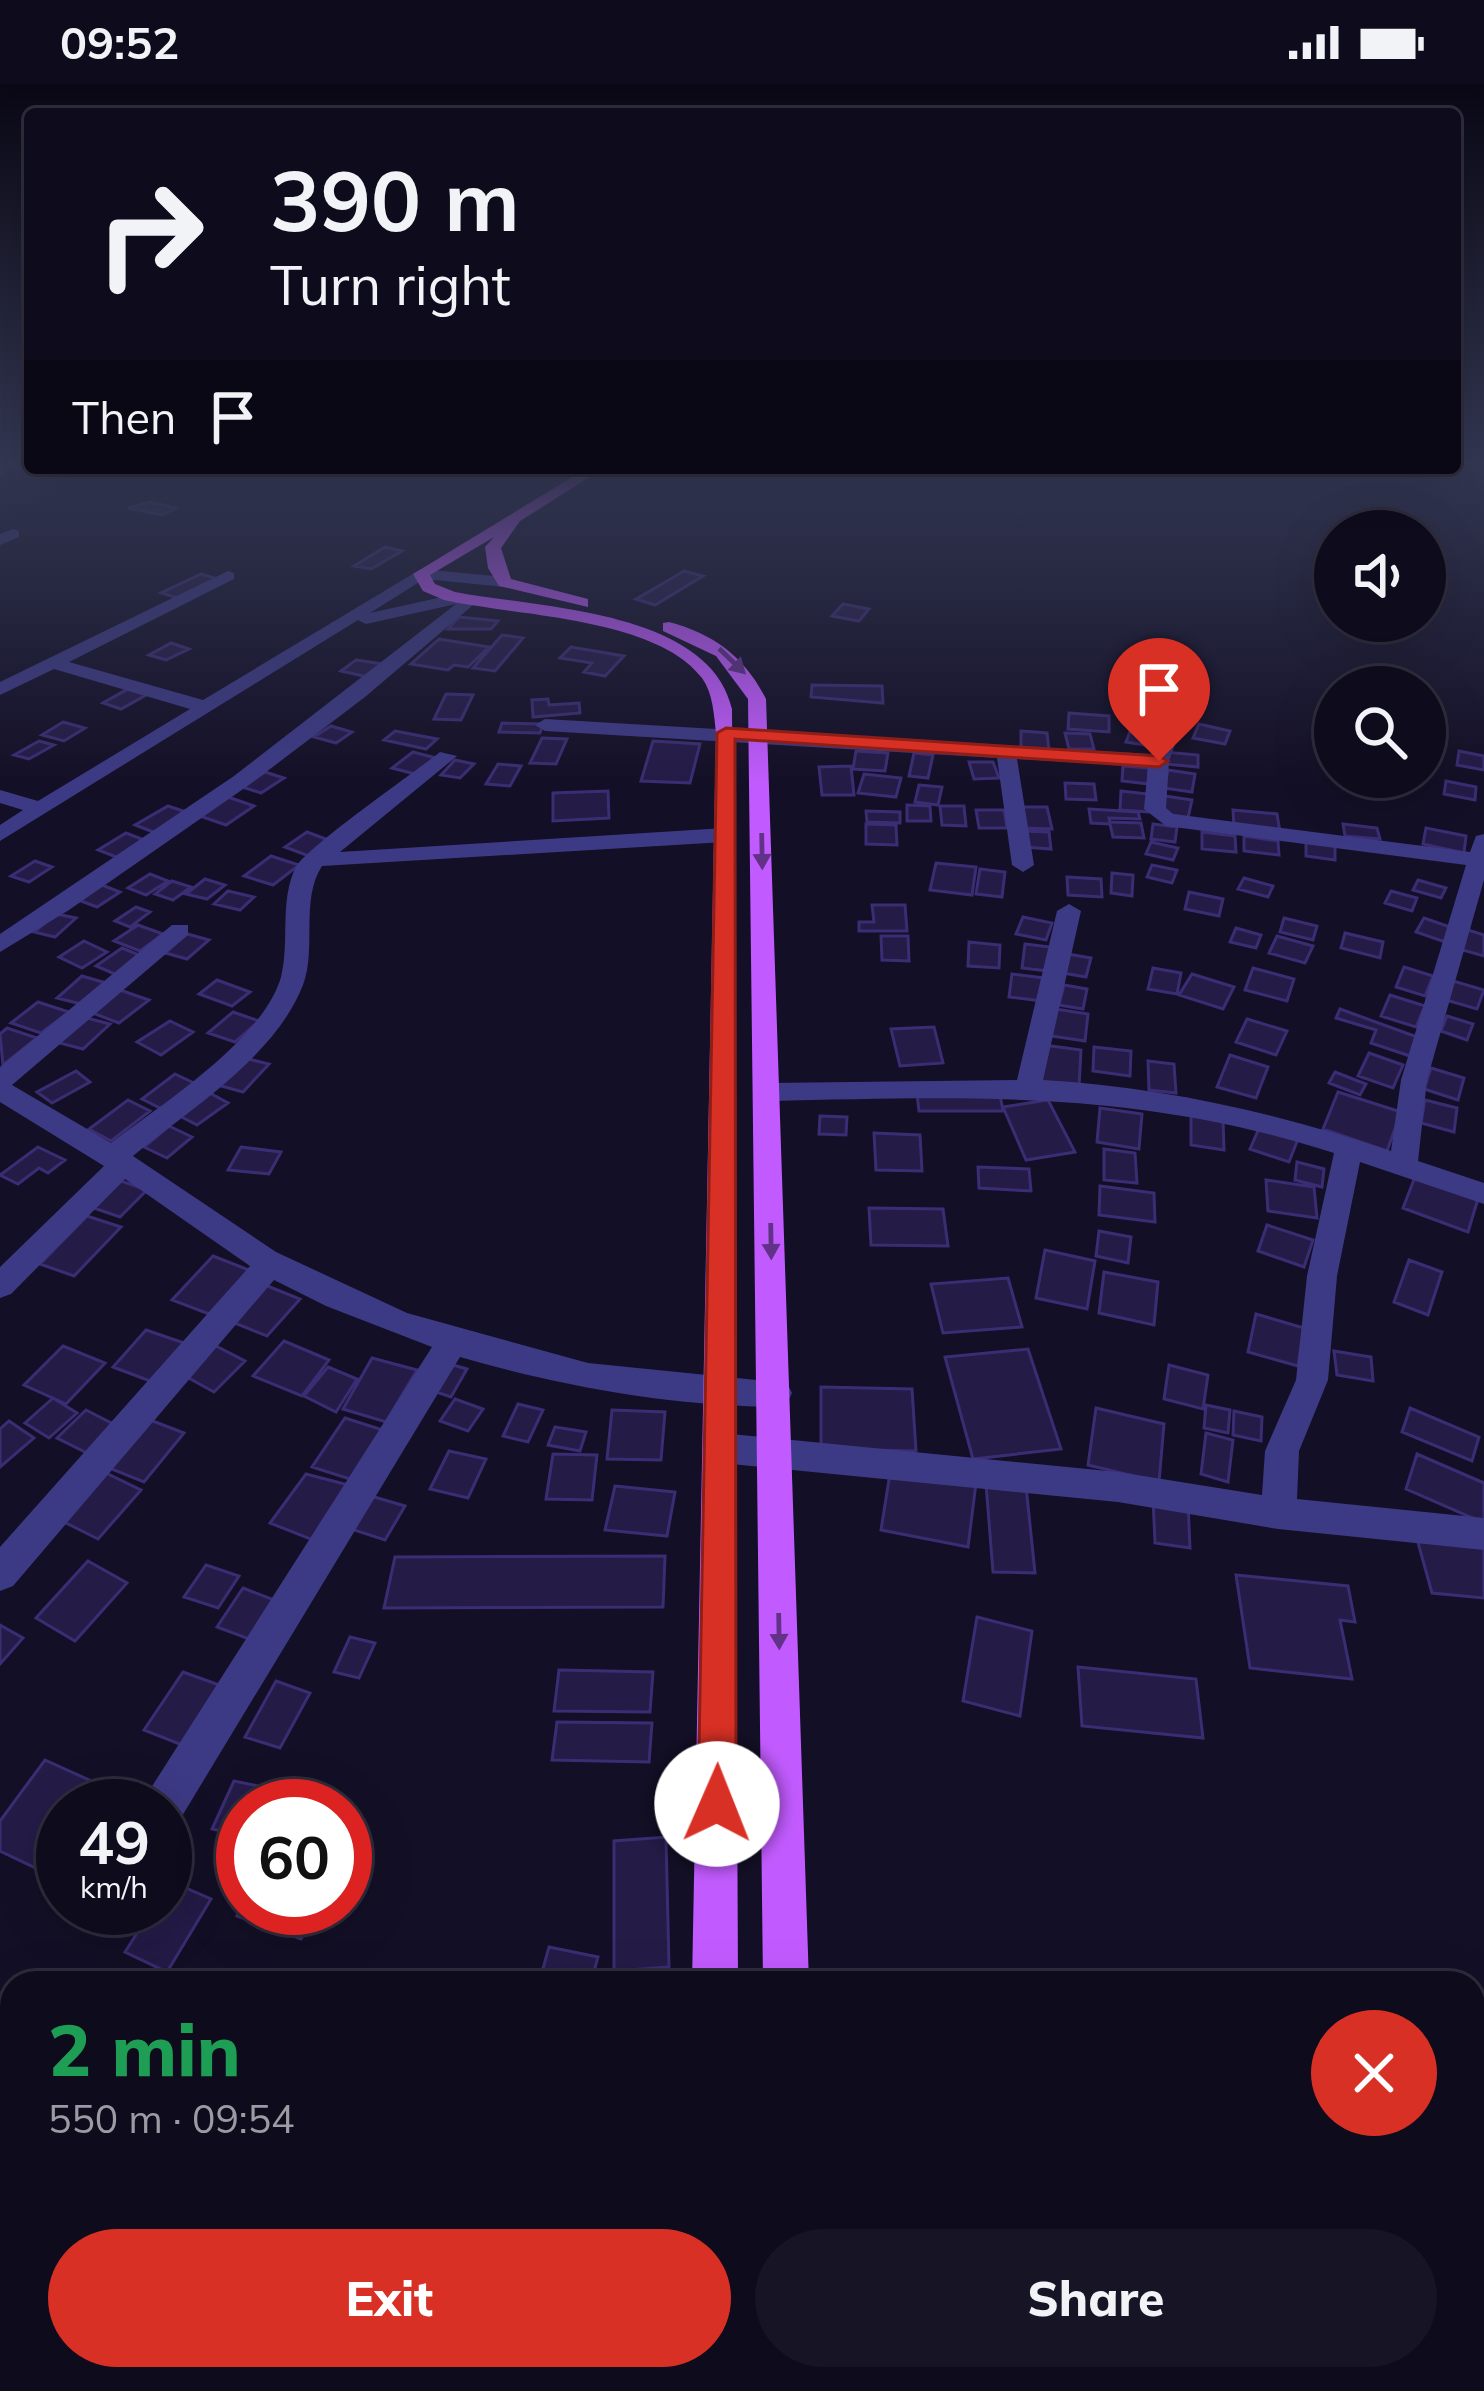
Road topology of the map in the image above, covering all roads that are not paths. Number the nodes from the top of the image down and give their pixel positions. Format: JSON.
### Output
{"nodes":[{"id":1,"x":428,"y":570,"type":"edge"},
{"id":2,"x":497,"y":570,"type":"edge"},
{"id":3,"x":421,"y":574,"type":"junction"},
{"id":4,"x":228,"y":576,"type":"dead end"},
{"id":5,"x":505,"y":582,"type":"junction"},
{"id":6,"x":465,"y":599,"type":"junction"},
{"id":7,"x":304,"y":644,"type":"junction"},
{"id":8,"x":52,"y":663,"type":"junction"},
{"id":9,"x":0,"y":689,"type":"edge"},
{"id":10,"x":205,"y":706,"type":"junction"},
{"id":11,"x":1179,"y":706,"type":"dead end"},
{"id":12,"x":545,"y":725,"type":"dead end"},
{"id":13,"x":743,"y":734,"type":"junction"},
{"id":14,"x":1006,"y":751,"type":"junction"},
{"id":15,"x":447,"y":757,"type":"dead end"},
{"id":16,"x":1159,"y":761,"type":"junction"},
{"id":17,"x":0,"y":796,"type":"edge"},
{"id":18,"x":40,"y":809,"type":"junction"},
{"id":19,"x":0,"y":834,"type":"edge"},
{"id":20,"x":725,"y":835,"type":"junction"},
{"id":21,"x":1483,"y":854,"type":"edge"},
{"id":22,"x":314,"y":860,"type":"junction"},
{"id":23,"x":1023,"y":865,"type":"dead end"},
{"id":24,"x":1069,"y":911,"type":"dead end"},
{"id":25,"x":180,"y":930,"type":"dead end"},
{"id":26,"x":0,"y":945,"type":"edge"},
{"id":27,"x":0,"y":1085,"type":"edge"},
{"id":28,"x":1028,"y":1088,"type":"junction"},
{"id":29,"x":768,"y":1092,"type":"junction"},
{"id":30,"x":1349,"y":1148,"type":"junction"},
{"id":31,"x":117,"y":1161,"type":"junction"},
{"id":32,"x":1402,"y":1166,"type":"junction"},
{"id":33,"x":1484,"y":1194,"type":"edge"},
{"id":34,"x":270,"y":1263,"type":"junction"},
{"id":35,"x":0,"y":1286,"type":"edge"},
{"id":36,"x":453,"y":1341,"type":"junction"},
{"id":37,"x":776,"y":1394,"type":"junction"},
{"id":38,"x":722,"y":1395,"type":"junction"},
{"id":39,"x":721,"y":1448,"type":"junction"},
{"id":40,"x":776,"y":1451,"type":"junction"},
{"id":41,"x":1277,"y":1514,"type":"junction"},
{"id":42,"x":1484,"y":1534,"type":"edge"},
{"id":43,"x":0,"y":1574,"type":"edge"},
{"id":44,"x":181,"y":1779,"type":"edge"},
{"id":45,"x":716,"y":1971,"type":"edge"},
{"id":46,"x":786,"y":1971,"type":"edge"}],
"edges":[{"from":1,"to":3,"type":"main road"},
{"from":2,"to":5,"type":"main road"},
{"from":3,"to":5,"type":"street"},
{"from":3,"to":6,"type":"main road"},
{"from":3,"to":7,"type":"street"},
{"from":4,"to":8,"type":"street"},
{"from":5,"to":13,"type":"main road","one_way":true},
{"from":6,"to":7,"type":"street"},
{"from":6,"to":13,"type":"main road"},
{"from":6,"to":26,"type":"street"},
{"from":7,"to":10,"type":"street"},
{"from":8,"to":9,"type":"street"},
{"from":8,"to":10,"type":"street"},
{"from":10,"to":18,"type":"street"},
{"from":11,"to":16,"type":"street"},
{"from":12,"to":13,"type":"street"},
{"from":13,"to":14,"type":"street"},
{"from":13,"to":20,"type":"main road"},
{"from":13,"to":29,"type":"main road","one_way":true},
{"from":14,"to":16,"type":"street"},
{"from":14,"to":23,"type":"street"},
{"from":15,"to":22,"type":"street"},
{"from":16,"to":21,"type":"street"},
{"from":17,"to":18,"type":"street"},
{"from":18,"to":19,"type":"street"},
{"from":20,"to":22,"type":"street"},
{"from":20,"to":38,"type":"main road"},
{"from":21,"to":32,"type":"street"},
{"from":22,"to":31,"type":"street"},
{"from":24,"to":28,"type":"street"},
{"from":25,"to":27,"type":"street"},
{"from":27,"to":31,"type":"street"},
{"from":28,"to":29,"type":"street"},
{"from":28,"to":30,"type":"street"},
{"from":29,"to":37,"type":"main road","one_way":true},
{"from":30,"to":32,"type":"street"},
{"from":30,"to":41,"type":"street"},
{"from":31,"to":34,"type":"street"},
{"from":31,"to":35,"type":"street"},
{"from":32,"to":33,"type":"street"},
{"from":34,"to":36,"type":"street"},
{"from":34,"to":43,"type":"street"},
{"from":36,"to":38,"type":"street"},
{"from":36,"to":44,"type":"street"},
{"from":37,"to":38,"type":"street"},
{"from":37,"to":40,"type":"main road"},
{"from":38,"to":39,"type":"main road"},
{"from":39,"to":40,"type":"street"},
{"from":39,"to":45,"type":"main road"},
{"from":40,"to":41,"type":"street"},
{"from":40,"to":46,"type":"main road","one_way":true},
{"from":41,"to":42,"type":"street"}]}
